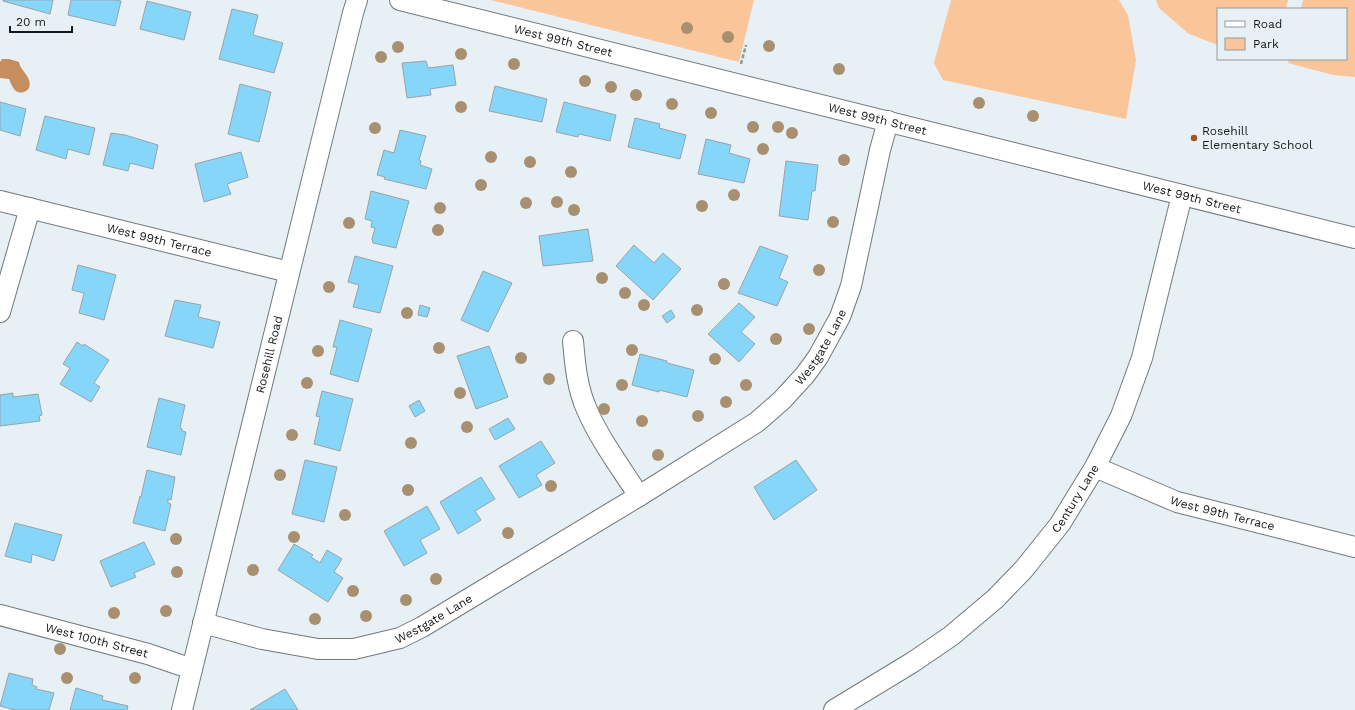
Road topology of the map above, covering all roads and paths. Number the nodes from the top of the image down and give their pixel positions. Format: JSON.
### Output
{"nodes":[{"id":1,"x":357,"y":0,"type":"edge"},
{"id":2,"x":400,"y":0,"type":"edge"},
{"id":3,"x":746,"y":46,"type":"dead end"},
{"id":4,"x":741,"y":65,"type":"dead end"},
{"id":5,"x":888,"y":121,"type":"junction"},
{"id":6,"x":1182,"y":195,"type":"junction"},
{"id":7,"x":0,"y":201,"type":"edge"},
{"id":8,"x":30,"y":208,"type":"junction"},
{"id":9,"x":1355,"y":238,"type":"edge"},
{"id":10,"x":288,"y":272,"type":"junction"},
{"id":11,"x":0,"y":312,"type":"edge"},
{"id":12,"x":573,"y":341,"type":"dead end"},
{"id":13,"x":1095,"y":468,"type":"junction"},
{"id":14,"x":639,"y":496,"type":"junction"},
{"id":15,"x":1355,"y":547,"type":"edge"},
{"id":16,"x":0,"y":615,"type":"edge"},
{"id":17,"x":203,"y":623,"type":"junction"},
{"id":18,"x":192,"y":669,"type":"junction"},
{"id":19,"x":182,"y":710,"type":"edge"},
{"id":20,"x":834,"y":710,"type":"edge"}],
"edges":[{"from":1,"to":10,"type":"street","name":"Rosehill Road"},
{"from":2,"to":5,"type":"street","name":"West 99th Street"},
{"from":3,"to":4,"type":"path"},
{"from":5,"to":6,"type":"street","name":"West 99th Street"},
{"from":5,"to":14,"type":"street","name":"Westgate Lane"},
{"from":6,"to":9,"type":"street","name":"West 99th Street"},
{"from":6,"to":13,"type":"street","name":"Century Lane"},
{"from":7,"to":8,"type":"street","name":"West 99th Terrace"},
{"from":8,"to":10,"type":"street","name":"West 99th Terrace"},
{"from":8,"to":11,"type":"street"},
{"from":10,"to":17,"type":"street","name":"Rosehill Road"},
{"from":12,"to":14,"type":"street"},
{"from":13,"to":15,"type":"street","name":"West 99th Terrace"},
{"from":13,"to":20,"type":"street","name":"Century Lane"},
{"from":14,"to":17,"type":"street","name":"Westgate Lane"},
{"from":16,"to":18,"type":"street","name":"West 100th Street"},
{"from":17,"to":18,"type":"street","name":"Rosehill Road"},
{"from":18,"to":19,"type":"street","name":"Rosehill Road"}]}
